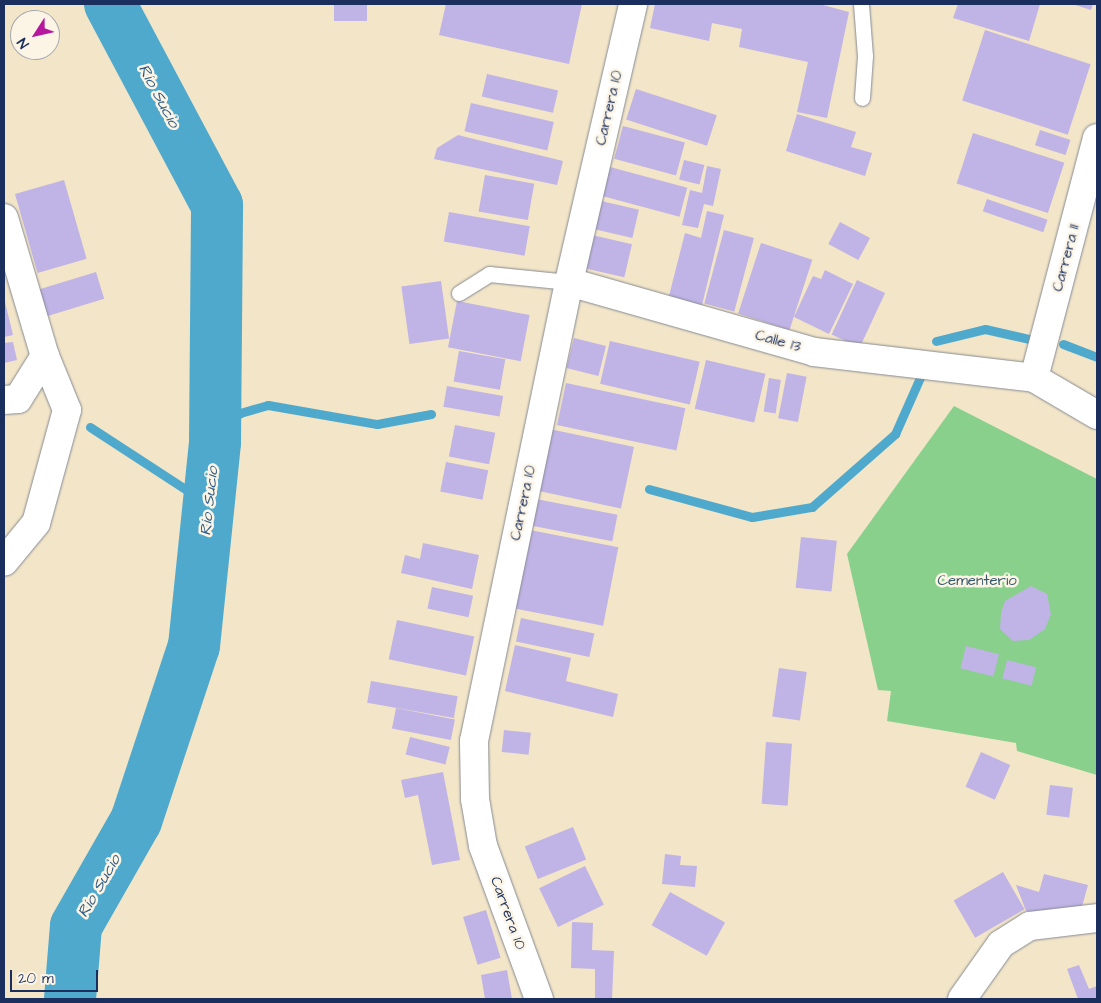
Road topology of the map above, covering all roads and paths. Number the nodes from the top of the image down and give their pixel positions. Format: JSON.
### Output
{"nodes":[{"id":1,"x":632,"y":4,"type":"edge"},
{"id":2,"x":861,"y":4,"type":"edge"},
{"id":3,"x":862,"y":98,"type":"dead end"},
{"id":4,"x":1097,"y":138,"type":"edge"},
{"id":5,"x":4,"y":218,"type":"edge"},
{"id":6,"x":569,"y":282,"type":"junction"},
{"id":7,"x":459,"y":293,"type":"dead end"},
{"id":8,"x":45,"y":356,"type":"junction"},
{"id":9,"x":1034,"y":378,"type":"junction"},
{"id":10,"x":4,"y":400,"type":"edge"},
{"id":11,"x":1097,"y":416,"type":"edge"},
{"id":12,"x":4,"y":562,"type":"edge"},
{"id":13,"x":1097,"y":918,"type":"edge"},
{"id":14,"x":539,"y":999,"type":"edge"},
{"id":15,"x":962,"y":999,"type":"edge"}],
"edges":[{"from":1,"to":6,"type":"street","name":"Carrera 10"},
{"from":2,"to":3,"type":"lane"},
{"from":4,"to":9,"type":"street","name":"Carrera 11"},
{"from":5,"to":8,"type":"street"},
{"from":6,"to":7,"type":"lane","name":"Calle 13"},
{"from":6,"to":9,"type":"street","name":"Calle 13"},
{"from":6,"to":14,"type":"street","name":"Carrera 10"},
{"from":8,"to":10,"type":"street"},
{"from":8,"to":12,"type":"street"},
{"from":9,"to":11,"type":"street","name":"Calle 13"},
{"from":13,"to":15,"type":"street"}]}
